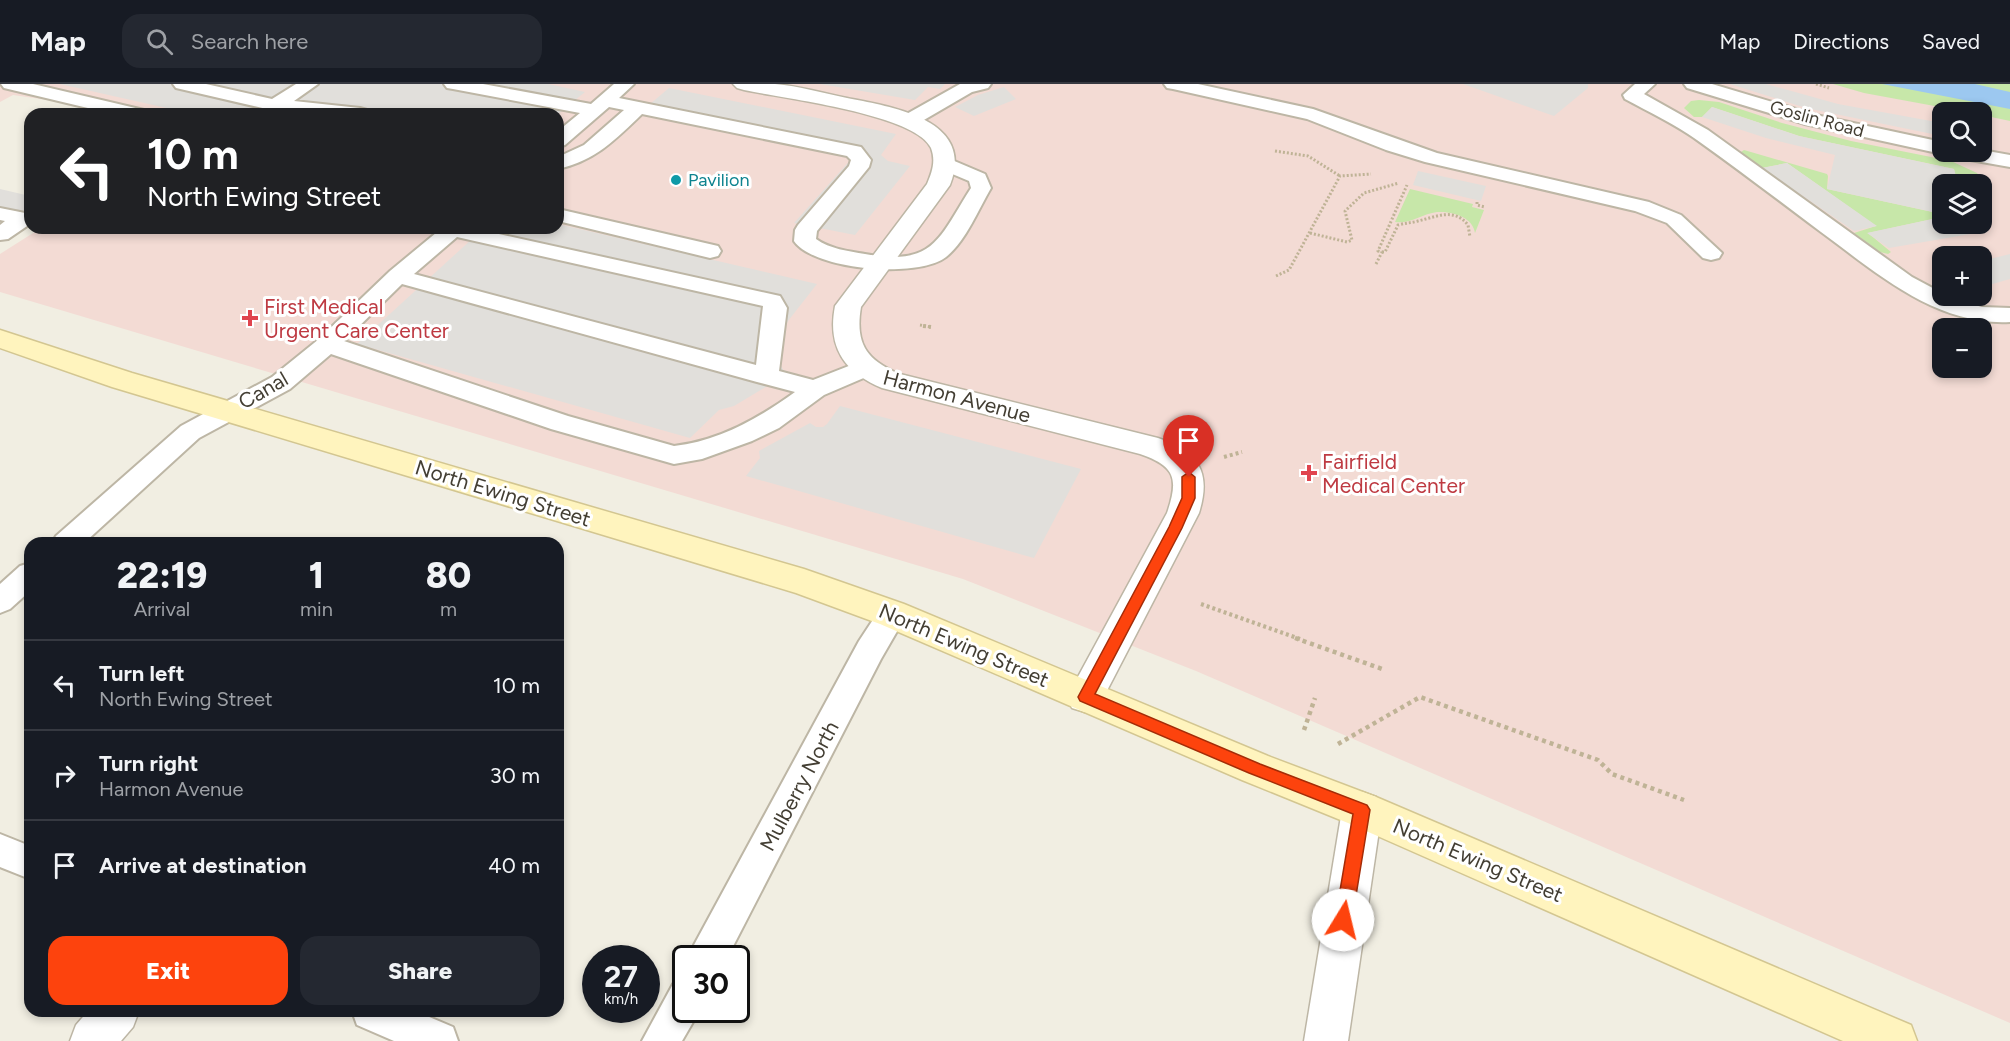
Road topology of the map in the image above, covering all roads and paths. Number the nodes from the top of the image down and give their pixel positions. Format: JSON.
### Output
{"nodes":[{"id":1,"x":10,"y":84,"type":"edge"},
{"id":2,"x":182,"y":84,"type":"edge"},
{"id":3,"x":309,"y":84,"type":"edge"},
{"id":4,"x":453,"y":84,"type":"edge"},
{"id":5,"x":625,"y":84,"type":"edge"},
{"id":6,"x":744,"y":84,"type":"edge"},
{"id":7,"x":1173,"y":84,"type":"edge"},
{"id":8,"x":1646,"y":84,"type":"edge"},
{"id":9,"x":1693,"y":84,"type":"edge"},
{"id":10,"x":968,"y":85,"type":"edge"},
{"id":11,"x":276,"y":105,"type":"junction"},
{"id":12,"x":600,"y":105,"type":"junction"},
{"id":13,"x":112,"y":108,"type":"edge"},
{"id":14,"x":304,"y":108,"type":"edge"},
{"id":15,"x":638,"y":108,"type":"junction"},
{"id":16,"x":910,"y":120,"type":"junction"},
{"id":17,"x":564,"y":136,"type":"edge"},
{"id":18,"x":1932,"y":146,"type":"edge"},
{"id":19,"x":1275,"y":151,"type":"dead end"},
{"id":20,"x":2005,"y":160,"type":"edge"},
{"id":21,"x":564,"y":162,"type":"edge"},
{"id":22,"x":945,"y":164,"type":"junction"},
{"id":23,"x":1373,"y":174,"type":"dead end"},
{"id":24,"x":1340,"y":176,"type":"junction"},
{"id":25,"x":2010,"y":183,"type":"edge"},
{"id":26,"x":0,"y":214,"type":"edge"},
{"id":27,"x":564,"y":216,"type":"edge"},
{"id":28,"x":1310,"y":233,"type":"junction"},
{"id":29,"x":0,"y":234,"type":"edge"},
{"id":30,"x":447,"y":234,"type":"edge"},
{"id":31,"x":475,"y":234,"type":"edge"},
{"id":32,"x":1470,"y":237,"type":"dead end"},
{"id":33,"x":710,"y":250,"type":"dead end"},
{"id":34,"x":1382,"y":252,"type":"junction"},
{"id":35,"x":1711,"y":253,"type":"dead end"},
{"id":36,"x":877,"y":264,"type":"junction"},
{"id":37,"x":1376,"y":264,"type":"dead end"},
{"id":38,"x":398,"y":276,"type":"junction"},
{"id":39,"x":1276,"y":276,"type":"dead end"},
{"id":40,"x":2010,"y":315,"type":"edge"},
{"id":41,"x":920,"y":325,"type":"dead end"},
{"id":42,"x":931,"y":327,"type":"dead end"},
{"id":43,"x":0,"y":339,"type":"edge"},
{"id":44,"x":327,"y":344,"type":"junction"},
{"id":45,"x":864,"y":368,"type":"junction"},
{"id":46,"x":765,"y":376,"type":"junction"},
{"id":47,"x":815,"y":389,"type":"junction"},
{"id":48,"x":227,"y":410,"type":"junction"},
{"id":49,"x":73,"y":537,"type":"edge"},
{"id":50,"x":24,"y":579,"type":"edge"},
{"id":51,"x":0,"y":601,"type":"edge"},
{"id":52,"x":1201,"y":604,"type":"dead end"},
{"id":53,"x":892,"y":614,"type":"junction"},
{"id":54,"x":1385,"y":670,"type":"dead end"},
{"id":55,"x":1085,"y":697,"type":"junction"},
{"id":56,"x":1315,"y":698,"type":"dead end"},
{"id":57,"x":1304,"y":730,"type":"dead end"},
{"id":58,"x":1338,"y":744,"type":"dead end"},
{"id":59,"x":1684,"y":800,"type":"dead end"},
{"id":60,"x":1362,"y":810,"type":"junction"},
{"id":61,"x":0,"y":850,"type":"edge"},
{"id":62,"x":24,"y":860,"type":"edge"},
{"id":63,"x":714,"y":945,"type":"edge"},
{"id":64,"x":112,"y":1017,"type":"edge"},
{"id":65,"x":384,"y":1017,"type":"edge"},
{"id":66,"x":672,"y":1022,"type":"edge"},
{"id":67,"x":92,"y":1041,"type":"edge"},
{"id":68,"x":438,"y":1041,"type":"edge"},
{"id":69,"x":661,"y":1041,"type":"edge"},
{"id":70,"x":1326,"y":1041,"type":"edge"},
{"id":71,"x":1895,"y":1041,"type":"edge"}],
"edges":[{"from":1,"to":13,"type":"lane"},
{"from":2,"to":11,"type":"lane"},
{"from":3,"to":11,"type":"lane"},
{"from":4,"to":12,"type":"lane"},
{"from":5,"to":12,"type":"lane"},
{"from":6,"to":16,"type":"street"},
{"from":7,"to":35,"type":"lane"},
{"from":8,"to":40,"type":"lane"},
{"from":9,"to":18,"type":"lane","name":"Goslin Road"},
{"from":10,"to":16,"type":"lane"},
{"from":11,"to":14,"type":"lane"},
{"from":12,"to":15,"type":"lane"},
{"from":12,"to":17,"type":"lane"},
{"from":15,"to":21,"type":"lane"},
{"from":15,"to":36,"type":"lane"},
{"from":16,"to":22,"type":"street"},
{"from":19,"to":24,"type":"path"},
{"from":20,"to":25,"type":"lane"},
{"from":22,"to":36,"type":"street","name":"Harmon Avenue"},
{"from":22,"to":36,"type":"lane"},
{"from":23,"to":24,"type":"path"},
{"from":24,"to":28,"type":"path"},
{"from":26,"to":29,"type":"lane"},
{"from":27,"to":33,"type":"lane"},
{"from":28,"to":34,"type":"path"},
{"from":28,"to":39,"type":"path"},
{"from":30,"to":38,"type":"lane","name":"Canal"},
{"from":31,"to":46,"type":"lane"},
{"from":32,"to":34,"type":"path"},
{"from":34,"to":37,"type":"path"},
{"from":36,"to":45,"type":"street","name":"Harmon Avenue"},
{"from":38,"to":44,"type":"lane","name":"Canal"},
{"from":38,"to":46,"type":"lane"},
{"from":41,"to":42,"type":"path"},
{"from":43,"to":48,"type":"street","name":"North Ewing Street"},
{"from":44,"to":47,"type":"lane"},
{"from":44,"to":48,"type":"lane","name":"Canal"},
{"from":45,"to":47,"type":"lane"},
{"from":45,"to":55,"type":"street","name":"Harmon Avenue"},
{"from":46,"to":47,"type":"lane"},
{"from":48,"to":49,"type":"lane","name":"Canal"},
{"from":48,"to":53,"type":"street","name":"North Ewing Street"},
{"from":50,"to":51,"type":"lane"},
{"from":52,"to":54,"type":"path"},
{"from":53,"to":55,"type":"street","name":"North Ewing Street"},
{"from":53,"to":63,"type":"lane","name":"Mulberry North"},
{"from":55,"to":60,"type":"street","name":"North Ewing Street"},
{"from":56,"to":57,"type":"path"},
{"from":58,"to":59,"type":"path"},
{"from":60,"to":70,"type":"street"},
{"from":60,"to":71,"type":"street","name":"North Ewing Street"},
{"from":61,"to":62,"type":"lane"},
{"from":64,"to":67,"type":"street"},
{"from":65,"to":68,"type":"lane"},
{"from":66,"to":69,"type":"lane"}]}
